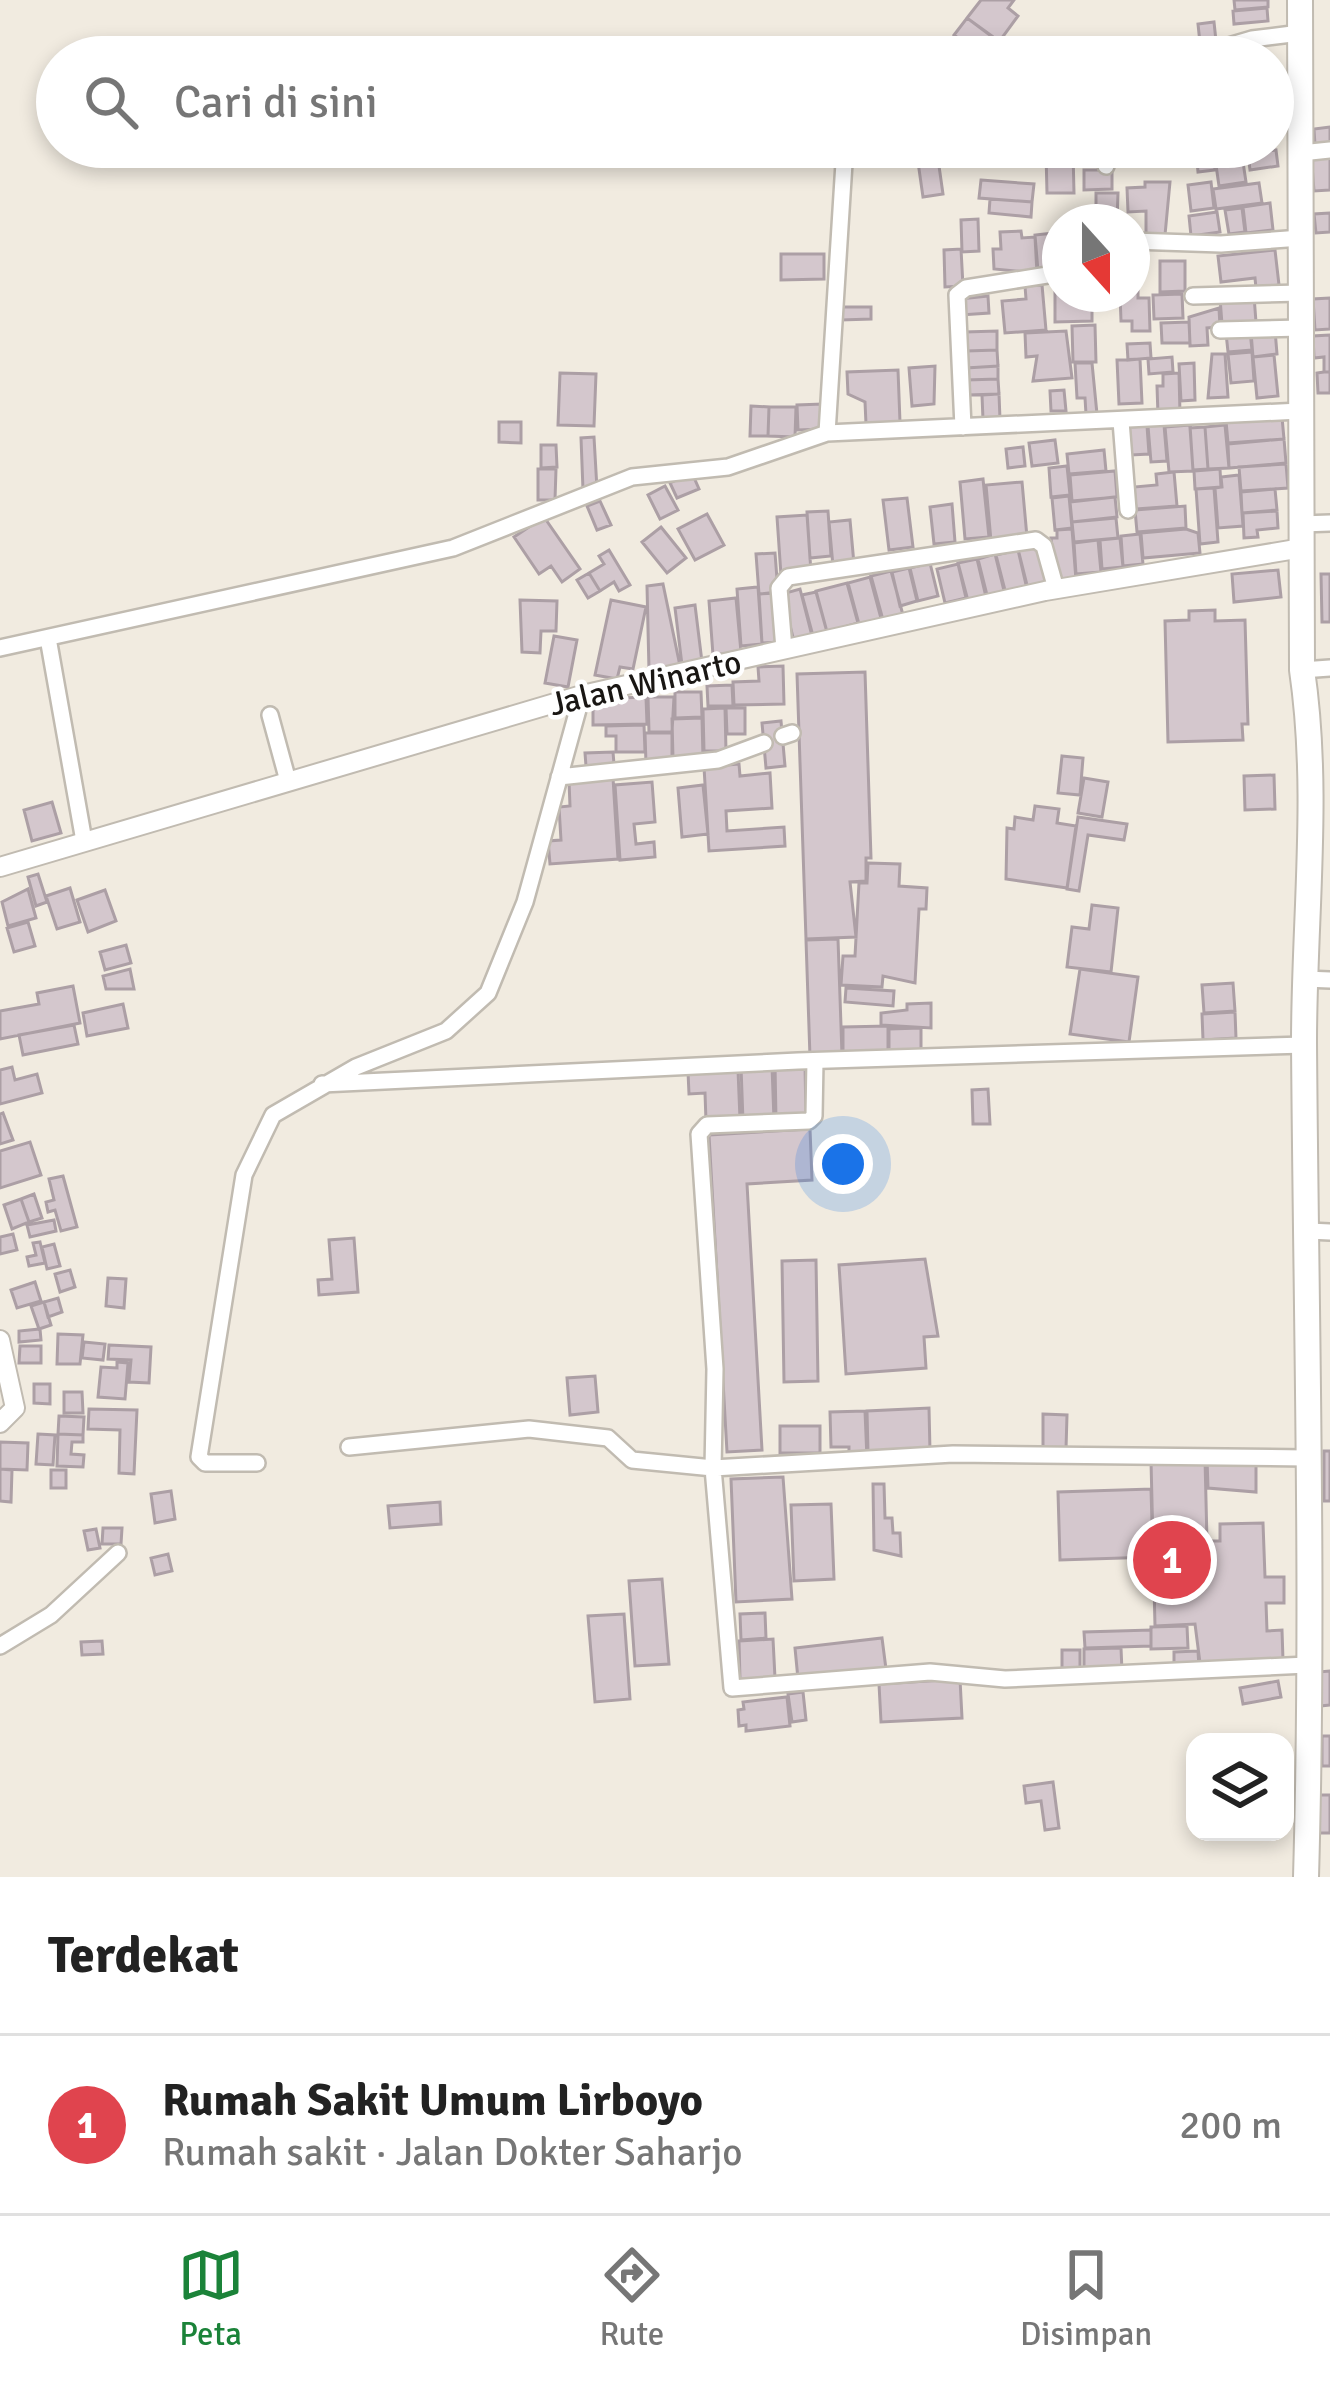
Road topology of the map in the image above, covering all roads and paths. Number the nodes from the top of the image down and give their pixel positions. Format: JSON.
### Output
{"nodes":[{"id":1,"x":1300,"y":0,"type":"edge"},
{"id":2,"x":1300,"y":33,"type":"junction"},
{"id":3,"x":1276,"y":36,"type":"edge"},
{"id":4,"x":1330,"y":150,"type":"edge"},
{"id":5,"x":1300,"y":153,"type":"junction"},
{"id":6,"x":844,"y":168,"type":"edge"},
{"id":7,"x":1301,"y":238,"type":"junction"},
{"id":8,"x":1150,"y":242,"type":"edge"},
{"id":9,"x":1042,"y":276,"type":"edge"},
{"id":10,"x":1301,"y":293,"type":"junction"},
{"id":11,"x":1193,"y":296,"type":"dead end"},
{"id":12,"x":1301,"y":328,"type":"junction"},
{"id":13,"x":1220,"y":330,"type":"dead end"},
{"id":14,"x":1300,"y":411,"type":"junction"},
{"id":15,"x":1120,"y":421,"type":"junction"},
{"id":16,"x":963,"y":427,"type":"junction"},
{"id":17,"x":827,"y":433,"type":"junction"},
{"id":18,"x":1128,"y":510,"type":"dead end"},
{"id":19,"x":1330,"y":523,"type":"edge"},
{"id":20,"x":1302,"y":536,"type":"junction"},
{"id":21,"x":1056,"y":589,"type":"junction"},
{"id":22,"x":48,"y":638,"type":"junction"},
{"id":23,"x":0,"y":648,"type":"edge"},
{"id":24,"x":784,"y":649,"type":"junction"},
{"id":25,"x":1330,"y":668,"type":"edge"},
{"id":26,"x":1302,"y":670,"type":"junction"},
{"id":27,"x":582,"y":695,"type":"junction"},
{"id":28,"x":270,"y":715,"type":"dead end"},
{"id":29,"x":764,"y":743,"type":"dead end"},
{"id":30,"x":559,"y":777,"type":"junction"},
{"id":31,"x":288,"y":781,"type":"junction"},
{"id":32,"x":85,"y":841,"type":"junction"},
{"id":33,"x":0,"y":867,"type":"edge"},
{"id":34,"x":1317,"y":979,"type":"edge"},
{"id":35,"x":1304,"y":1046,"type":"junction"},
{"id":36,"x":814,"y":1061,"type":"junction"},
{"id":37,"x":322,"y":1084,"type":"junction"},
{"id":38,"x":1320,"y":1240,"type":"edge"},
{"id":39,"x":0,"y":1340,"type":"edge"},
{"id":40,"x":0,"y":1423,"type":"edge"},
{"id":41,"x":349,"y":1447,"type":"dead end"},
{"id":42,"x":1306,"y":1458,"type":"junction"},
{"id":43,"x":257,"y":1463,"type":"dead end"},
{"id":44,"x":713,"y":1468,"type":"junction"},
{"id":45,"x":1318,"y":1505,"type":"edge"},
{"id":46,"x":118,"y":1553,"type":"dead end"},
{"id":47,"x":0,"y":1646,"type":"edge"},
{"id":48,"x":1307,"y":1665,"type":"junction"},
{"id":49,"x":1306,"y":1877,"type":"edge"}],
"edges":[{"from":1,"to":2,"type":"highway"},
{"from":2,"to":3,"type":"street"},
{"from":2,"to":5,"type":"highway"},
{"from":4,"to":5,"type":"street"},
{"from":5,"to":7,"type":"highway"},
{"from":6,"to":17,"type":"street"},
{"from":7,"to":8,"type":"street"},
{"from":7,"to":10,"type":"highway"},
{"from":9,"to":16,"type":"street"},
{"from":10,"to":11,"type":"street"},
{"from":10,"to":12,"type":"highway"},
{"from":12,"to":13,"type":"street"},
{"from":12,"to":14,"type":"highway"},
{"from":14,"to":15,"type":"street"},
{"from":14,"to":20,"type":"highway"},
{"from":15,"to":16,"type":"street"},
{"from":15,"to":18,"type":"street"},
{"from":16,"to":17,"type":"street"},
{"from":17,"to":22,"type":"street"},
{"from":19,"to":20,"type":"street"},
{"from":20,"to":21,"type":"street","name":"Jalan Winarto"},
{"from":20,"to":26,"type":"highway"},
{"from":21,"to":24,"type":"street","name":"Jalan Winarto"},
{"from":21,"to":24,"type":"street"},
{"from":22,"to":23,"type":"street"},
{"from":22,"to":32,"type":"street"},
{"from":24,"to":27,"type":"street","name":"Jalan Winarto"},
{"from":25,"to":26,"type":"street"},
{"from":26,"to":34,"type":"highway"},
{"from":27,"to":30,"type":"street"},
{"from":27,"to":31,"type":"street","name":"Jalan Winarto"},
{"from":28,"to":31,"type":"street"},
{"from":29,"to":30,"type":"street"},
{"from":30,"to":37,"type":"street"},
{"from":31,"to":32,"type":"street","name":"Jalan Winarto"},
{"from":32,"to":33,"type":"street","name":"Jalan Winarto"},
{"from":34,"to":35,"type":"highway"},
{"from":35,"to":36,"type":"street"},
{"from":35,"to":38,"type":"highway"},
{"from":36,"to":37,"type":"street"},
{"from":36,"to":44,"type":"street"},
{"from":37,"to":43,"type":"street"},
{"from":38,"to":42,"type":"highway"},
{"from":39,"to":40,"type":"street"},
{"from":41,"to":44,"type":"street"},
{"from":42,"to":44,"type":"street"},
{"from":42,"to":45,"type":"highway"},
{"from":44,"to":48,"type":"street"},
{"from":45,"to":48,"type":"highway"},
{"from":46,"to":47,"type":"street"},
{"from":48,"to":49,"type":"highway"}]}
